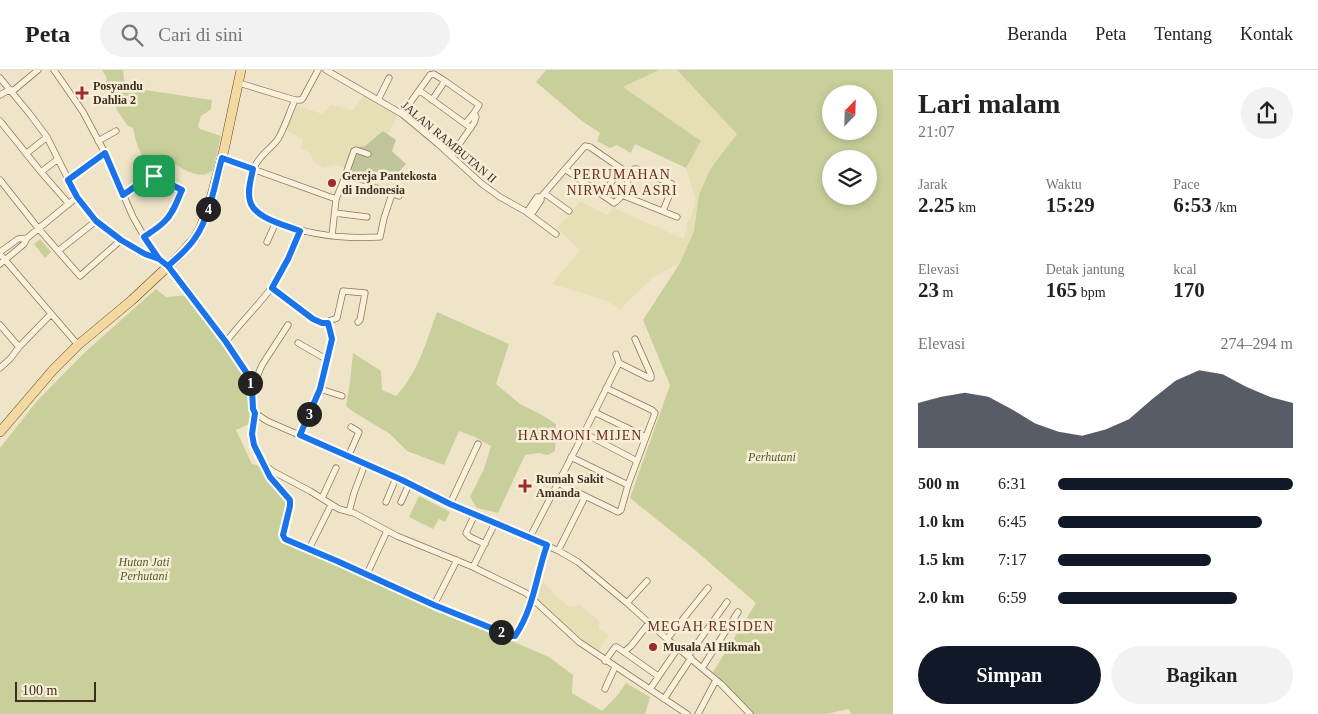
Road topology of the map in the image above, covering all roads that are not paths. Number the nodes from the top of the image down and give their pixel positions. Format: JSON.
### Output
{"nodes":[{"id":1,"x":38,"y":70,"type":"edge"},
{"id":2,"x":54,"y":70,"type":"edge"},
{"id":3,"x":241,"y":70,"type":"edge"},
{"id":4,"x":318,"y":70,"type":"edge"},
{"id":5,"x":326,"y":70,"type":"edge"},
{"id":6,"x":429,"y":72,"type":"edge"},
{"id":7,"x":0,"y":78,"type":"edge"},
{"id":8,"x":389,"y":78,"type":"dead end"},
{"id":9,"x":445,"y":81,"type":"junction"},
{"id":10,"x":238,"y":83,"type":"junction"},
{"id":11,"x":9,"y":90,"type":"junction"},
{"id":12,"x":420,"y":90,"type":"junction"},
{"id":13,"x":0,"y":95,"type":"edge"},
{"id":14,"x":295,"y":100,"type":"junction"},
{"id":15,"x":378,"y":100,"type":"junction"},
{"id":16,"x":432,"y":100,"type":"junction"},
{"id":17,"x":402,"y":114,"type":"junction"},
{"id":18,"x":0,"y":120,"type":"edge"},
{"id":19,"x":468,"y":126,"type":"junction"},
{"id":20,"x":116,"y":131,"type":"dead end"},
{"id":21,"x":47,"y":137,"type":"junction"},
{"id":22,"x":98,"y":141,"type":"junction"},
{"id":23,"x":27,"y":153,"type":"junction"},
{"id":24,"x":105,"y":153,"type":"junction"},
{"id":25,"x":368,"y":154,"type":"dead end"},
{"id":26,"x":451,"y":156,"type":"junction"},
{"id":27,"x":222,"y":158,"type":"junction"},
{"id":28,"x":58,"y":159,"type":"junction"},
{"id":29,"x":253,"y":169,"type":"junction"},
{"id":30,"x":565,"y":169,"type":"junction"},
{"id":31,"x":620,"y":169,"type":"junction"},
{"id":32,"x":41,"y":172,"type":"junction"},
{"id":33,"x":629,"y":174,"type":"junction"},
{"id":34,"x":0,"y":180,"type":"edge"},
{"id":35,"x":68,"y":180,"type":"junction"},
{"id":36,"x":343,"y":182,"type":"junction"},
{"id":37,"x":392,"y":194,"type":"junction"},
{"id":38,"x":123,"y":195,"type":"junction"},
{"id":39,"x":542,"y":195,"type":"junction"},
{"id":40,"x":603,"y":195,"type":"junction"},
{"id":41,"x":622,"y":195,"type":"junction"},
{"id":42,"x":399,"y":196,"type":"dead end"},
{"id":43,"x":77,"y":197,"type":"junction"},
{"id":44,"x":336,"y":199,"type":"junction"},
{"id":45,"x":69,"y":204,"type":"junction"},
{"id":46,"x":569,"y":211,"type":"dead end"},
{"id":47,"x":663,"y":211,"type":"junction"},
{"id":48,"x":335,"y":213,"type":"junction"},
{"id":49,"x":529,"y":213,"type":"junction"},
{"id":50,"x":367,"y":217,"type":"dead end"},
{"id":51,"x":677,"y":217,"type":"dead end"},
{"id":52,"x":96,"y":221,"type":"junction"},
{"id":53,"x":276,"y":222,"type":"junction"},
{"id":54,"x":38,"y":228,"type":"junction"},
{"id":55,"x":300,"y":231,"type":"junction"},
{"id":56,"x":556,"y":234,"type":"dead end"},
{"id":57,"x":332,"y":236,"type":"junction"},
{"id":58,"x":144,"y":237,"type":"junction"},
{"id":59,"x":27,"y":238,"type":"junction"},
{"id":60,"x":121,"y":240,"type":"junction"},
{"id":61,"x":267,"y":242,"type":"dead end"},
{"id":62,"x":58,"y":251,"type":"junction"},
{"id":63,"x":0,"y":253,"type":"edge"},
{"id":64,"x":159,"y":259,"type":"junction"},
{"id":65,"x":3,"y":262,"type":"edge"},
{"id":66,"x":168,"y":266,"type":"junction"},
{"id":67,"x":272,"y":288,"type":"junction"},
{"id":68,"x":51,"y":314,"type":"junction"},
{"id":69,"x":358,"y":322,"type":"dead end"},
{"id":70,"x":328,"y":323,"type":"junction"},
{"id":71,"x":0,"y":325,"type":"edge"},
{"id":72,"x":288,"y":325,"type":"dead end"},
{"id":73,"x":635,"y":339,"type":"dead end"},
{"id":74,"x":226,"y":342,"type":"junction"},
{"id":75,"x":298,"y":343,"type":"dead end"},
{"id":76,"x":78,"y":344,"type":"junction"},
{"id":77,"x":19,"y":347,"type":"junction"},
{"id":78,"x":616,"y":354,"type":"dead end"},
{"id":79,"x":326,"y":359,"type":"junction"},
{"id":80,"x":619,"y":364,"type":"junction"},
{"id":81,"x":0,"y":368,"type":"edge"},
{"id":82,"x":606,"y":388,"type":"junction"},
{"id":83,"x":252,"y":389,"type":"junction"},
{"id":84,"x":320,"y":389,"type":"junction"},
{"id":85,"x":342,"y":396,"type":"dead end"},
{"id":86,"x":594,"y":412,"type":"junction"},
{"id":87,"x":255,"y":413,"type":"junction"},
{"id":88,"x":351,"y":427,"type":"dead end"},
{"id":89,"x":0,"y":432,"type":"edge"},
{"id":90,"x":584,"y":433,"type":"junction"},
{"id":91,"x":300,"y":435,"type":"junction"},
{"id":92,"x":646,"y":437,"type":"junction"},
{"id":93,"x":478,"y":444,"type":"dead end"},
{"id":94,"x":348,"y":457,"type":"junction"},
{"id":95,"x":572,"y":457,"type":"junction"},
{"id":96,"x":637,"y":460,"type":"junction"},
{"id":97,"x":365,"y":464,"type":"junction"},
{"id":98,"x":264,"y":465,"type":"junction"},
{"id":99,"x":336,"y":468,"type":"dead end"},
{"id":100,"x":396,"y":478,"type":"junction"},
{"id":101,"x":558,"y":483,"type":"junction"},
{"id":102,"x":409,"y":484,"type":"junction"},
{"id":103,"x":628,"y":485,"type":"junction"},
{"id":104,"x":585,"y":497,"type":"junction"},
{"id":105,"x":322,"y":498,"type":"junction"},
{"id":106,"x":386,"y":502,"type":"dead end"},
{"id":107,"x":401,"y":502,"type":"dead end"},
{"id":108,"x":450,"y":504,"type":"junction"},
{"id":109,"x":331,"y":505,"type":"junction"},
{"id":110,"x":349,"y":512,"type":"junction"},
{"id":111,"x":475,"y":514,"type":"junction"},
{"id":112,"x":495,"y":523,"type":"junction"},
{"id":113,"x":387,"y":531,"type":"junction"},
{"id":114,"x":530,"y":537,"type":"junction"},
{"id":115,"x":485,"y":544,"type":"junction"},
{"id":116,"x":547,"y":545,"type":"junction"},
{"id":117,"x":560,"y":547,"type":"dead end"},
{"id":118,"x":309,"y":549,"type":"junction"},
{"id":119,"x":457,"y":560,"type":"junction"},
{"id":120,"x":472,"y":567,"type":"junction"},
{"id":121,"x":367,"y":574,"type":"junction"},
{"id":122,"x":647,"y":581,"type":"dead end"},
{"id":123,"x":708,"y":588,"type":"dead end"},
{"id":124,"x":533,"y":599,"type":"junction"},
{"id":125,"x":727,"y":602,"type":"dead end"},
{"id":126,"x":627,"y":603,"type":"junction"},
{"id":127,"x":434,"y":605,"type":"junction"},
{"id":128,"x":738,"y":612,"type":"dead end"},
{"id":129,"x":649,"y":623,"type":"junction"},
{"id":130,"x":667,"y":639,"type":"junction"},
{"id":131,"x":678,"y":648,"type":"junction"},
{"id":132,"x":624,"y":652,"type":"junction"},
{"id":133,"x":689,"y":657,"type":"junction"},
{"id":134,"x":606,"y":661,"type":"junction"},
{"id":135,"x":615,"y":667,"type":"junction"},
{"id":136,"x":702,"y":668,"type":"junction"},
{"id":137,"x":658,"y":676,"type":"junction"},
{"id":138,"x":716,"y":680,"type":"junction"},
{"id":139,"x":605,"y":689,"type":"dead end"},
{"id":140,"x":650,"y":690,"type":"junction"},
{"id":141,"x":664,"y":699,"type":"junction"},
{"id":142,"x":687,"y":714,"type":"edge"},
{"id":143,"x":698,"y":714,"type":"edge"},
{"id":144,"x":750,"y":714,"type":"edge"}],
"edges":[{"from":1,"to":11,"type":"street"},
{"from":2,"to":22,"type":"street"},
{"from":3,"to":10,"type":"main road"},
{"from":4,"to":14,"type":"street"},
{"from":5,"to":15,"type":"street","name":"JALAN RAMBUTAN II"},
{"from":6,"to":9,"type":"street"},
{"from":6,"to":12,"type":"street"},
{"from":7,"to":11,"type":"street"},
{"from":8,"to":15,"type":"street"},
{"from":9,"to":16,"type":"street"},
{"from":9,"to":19,"type":"street"},
{"from":10,"to":14,"type":"street"},
{"from":10,"to":27,"type":"main road"},
{"from":11,"to":13,"type":"street"},
{"from":11,"to":21,"type":"street"},
{"from":12,"to":16,"type":"street"},
{"from":12,"to":17,"type":"street"},
{"from":14,"to":29,"type":"street"},
{"from":15,"to":17,"type":"street","name":"JALAN RAMBUTAN II"},
{"from":16,"to":19,"type":"street"},
{"from":17,"to":26,"type":"street","name":"JALAN RAMBUTAN II"},
{"from":18,"to":23,"type":"street"},
{"from":19,"to":26,"type":"street"},
{"from":20,"to":22,"type":"street"},
{"from":21,"to":23,"type":"street"},
{"from":21,"to":28,"type":"street"},
{"from":22,"to":24,"type":"street"},
{"from":23,"to":32,"type":"street"},
{"from":24,"to":35,"type":"street"},
{"from":24,"to":38,"type":"street"},
{"from":25,"to":36,"type":"street"},
{"from":26,"to":49,"type":"street","name":"JALAN RAMBUTAN II"},
{"from":27,"to":29,"type":"street"},
{"from":27,"to":66,"type":"main road"},
{"from":28,"to":32,"type":"street"},
{"from":28,"to":35,"type":"street"},
{"from":29,"to":44,"type":"street"},
{"from":29,"to":53,"type":"street"},
{"from":30,"to":31,"type":"street"},
{"from":30,"to":39,"type":"street"},
{"from":30,"to":40,"type":"street"},
{"from":31,"to":33,"type":"street"},
{"from":31,"to":40,"type":"street"},
{"from":32,"to":45,"type":"street"},
{"from":33,"to":41,"type":"street"},
{"from":33,"to":47,"type":"street"},
{"from":34,"to":54,"type":"street"},
{"from":35,"to":43,"type":"street"},
{"from":36,"to":37,"type":"street"},
{"from":36,"to":44,"type":"street"},
{"from":37,"to":42,"type":"street"},
{"from":37,"to":57,"type":"street"},
{"from":38,"to":58,"type":"street"},
{"from":38,"to":58,"type":"street"},
{"from":39,"to":46,"type":"street"},
{"from":39,"to":49,"type":"street"},
{"from":40,"to":41,"type":"street"},
{"from":41,"to":47,"type":"street"},
{"from":43,"to":45,"type":"street"},
{"from":43,"to":52,"type":"street"},
{"from":44,"to":48,"type":"street"},
{"from":45,"to":54,"type":"street"},
{"from":47,"to":51,"type":"street"},
{"from":48,"to":50,"type":"street"},
{"from":48,"to":57,"type":"street"},
{"from":49,"to":56,"type":"street","name":"JALAN RAMBUTAN II"},
{"from":52,"to":60,"type":"street"},
{"from":52,"to":62,"type":"street"},
{"from":53,"to":55,"type":"street"},
{"from":53,"to":61,"type":"street"},
{"from":54,"to":59,"type":"street"},
{"from":54,"to":62,"type":"street"},
{"from":55,"to":57,"type":"street"},
{"from":55,"to":67,"type":"street"},
{"from":58,"to":64,"type":"street"},
{"from":59,"to":63,"type":"street"},
{"from":59,"to":65,"type":"street"},
{"from":60,"to":62,"type":"street"},
{"from":60,"to":64,"type":"street"},
{"from":63,"to":65,"type":"street"},
{"from":64,"to":66,"type":"street"},
{"from":65,"to":68,"type":"street"},
{"from":66,"to":74,"type":"street"},
{"from":66,"to":76,"type":"main road"},
{"from":67,"to":70,"type":"street"},
{"from":67,"to":74,"type":"street"},
{"from":68,"to":76,"type":"street"},
{"from":68,"to":77,"type":"street"},
{"from":69,"to":70,"type":"street"},
{"from":70,"to":79,"type":"street"},
{"from":71,"to":77,"type":"street"},
{"from":72,"to":83,"type":"street"},
{"from":73,"to":80,"type":"street"},
{"from":74,"to":83,"type":"street"},
{"from":75,"to":79,"type":"street"},
{"from":76,"to":89,"type":"main road"},
{"from":77,"to":81,"type":"street"},
{"from":78,"to":80,"type":"street"},
{"from":79,"to":84,"type":"street"},
{"from":80,"to":82,"type":"street"},
{"from":82,"to":86,"type":"street"},
{"from":82,"to":92,"type":"street"},
{"from":83,"to":87,"type":"street"},
{"from":84,"to":85,"type":"street"},
{"from":84,"to":91,"type":"street"},
{"from":86,"to":90,"type":"street"},
{"from":86,"to":92,"type":"street"},
{"from":87,"to":91,"type":"street"},
{"from":87,"to":98,"type":"street"},
{"from":88,"to":94,"type":"street"},
{"from":90,"to":95,"type":"street"},
{"from":90,"to":96,"type":"street"},
{"from":91,"to":94,"type":"street"},
{"from":92,"to":96,"type":"street"},
{"from":93,"to":108,"type":"street"},
{"from":94,"to":97,"type":"street"},
{"from":95,"to":101,"type":"street"},
{"from":95,"to":103,"type":"street"},
{"from":96,"to":103,"type":"street"},
{"from":97,"to":100,"type":"street"},
{"from":97,"to":110,"type":"street"},
{"from":98,"to":105,"type":"street"},
{"from":98,"to":118,"type":"street"},
{"from":99,"to":105,"type":"street"},
{"from":100,"to":102,"type":"street"},
{"from":100,"to":106,"type":"street"},
{"from":101,"to":104,"type":"street"},
{"from":101,"to":114,"type":"street"},
{"from":102,"to":107,"type":"street"},
{"from":102,"to":108,"type":"street"},
{"from":103,"to":104,"type":"street"},
{"from":104,"to":117,"type":"street"},
{"from":105,"to":109,"type":"street"},
{"from":108,"to":111,"type":"street"},
{"from":109,"to":110,"type":"street"},
{"from":109,"to":118,"type":"street"},
{"from":110,"to":113,"type":"street"},
{"from":111,"to":112,"type":"street"},
{"from":111,"to":115,"type":"street"},
{"from":112,"to":114,"type":"street"},
{"from":112,"to":115,"type":"street"},
{"from":113,"to":119,"type":"street"},
{"from":113,"to":121,"type":"street"},
{"from":114,"to":116,"type":"street"},
{"from":115,"to":120,"type":"street"},
{"from":116,"to":124,"type":"street"},
{"from":116,"to":126,"type":"street"},
{"from":118,"to":121,"type":"street"},
{"from":119,"to":120,"type":"street"},
{"from":119,"to":127,"type":"street"},
{"from":120,"to":124,"type":"street"},
{"from":121,"to":127,"type":"street"},
{"from":122,"to":126,"type":"street"},
{"from":123,"to":130,"type":"street"},
{"from":124,"to":127,"type":"street"},
{"from":124,"to":134,"type":"street"},
{"from":125,"to":133,"type":"street"},
{"from":126,"to":129,"type":"street"},
{"from":128,"to":136,"type":"street"},
{"from":129,"to":130,"type":"street"},
{"from":129,"to":132,"type":"street"},
{"from":130,"to":131,"type":"street"},
{"from":131,"to":133,"type":"street"},
{"from":131,"to":137,"type":"street"},
{"from":132,"to":134,"type":"street"},
{"from":132,"to":137,"type":"street"},
{"from":133,"to":136,"type":"street"},
{"from":133,"to":141,"type":"street"},
{"from":134,"to":135,"type":"street"},
{"from":135,"to":139,"type":"street"},
{"from":135,"to":140,"type":"street"},
{"from":136,"to":138,"type":"street"},
{"from":137,"to":140,"type":"street"},
{"from":138,"to":143,"type":"street"},
{"from":138,"to":144,"type":"street"},
{"from":140,"to":141,"type":"street"},
{"from":141,"to":142,"type":"street"}]}
